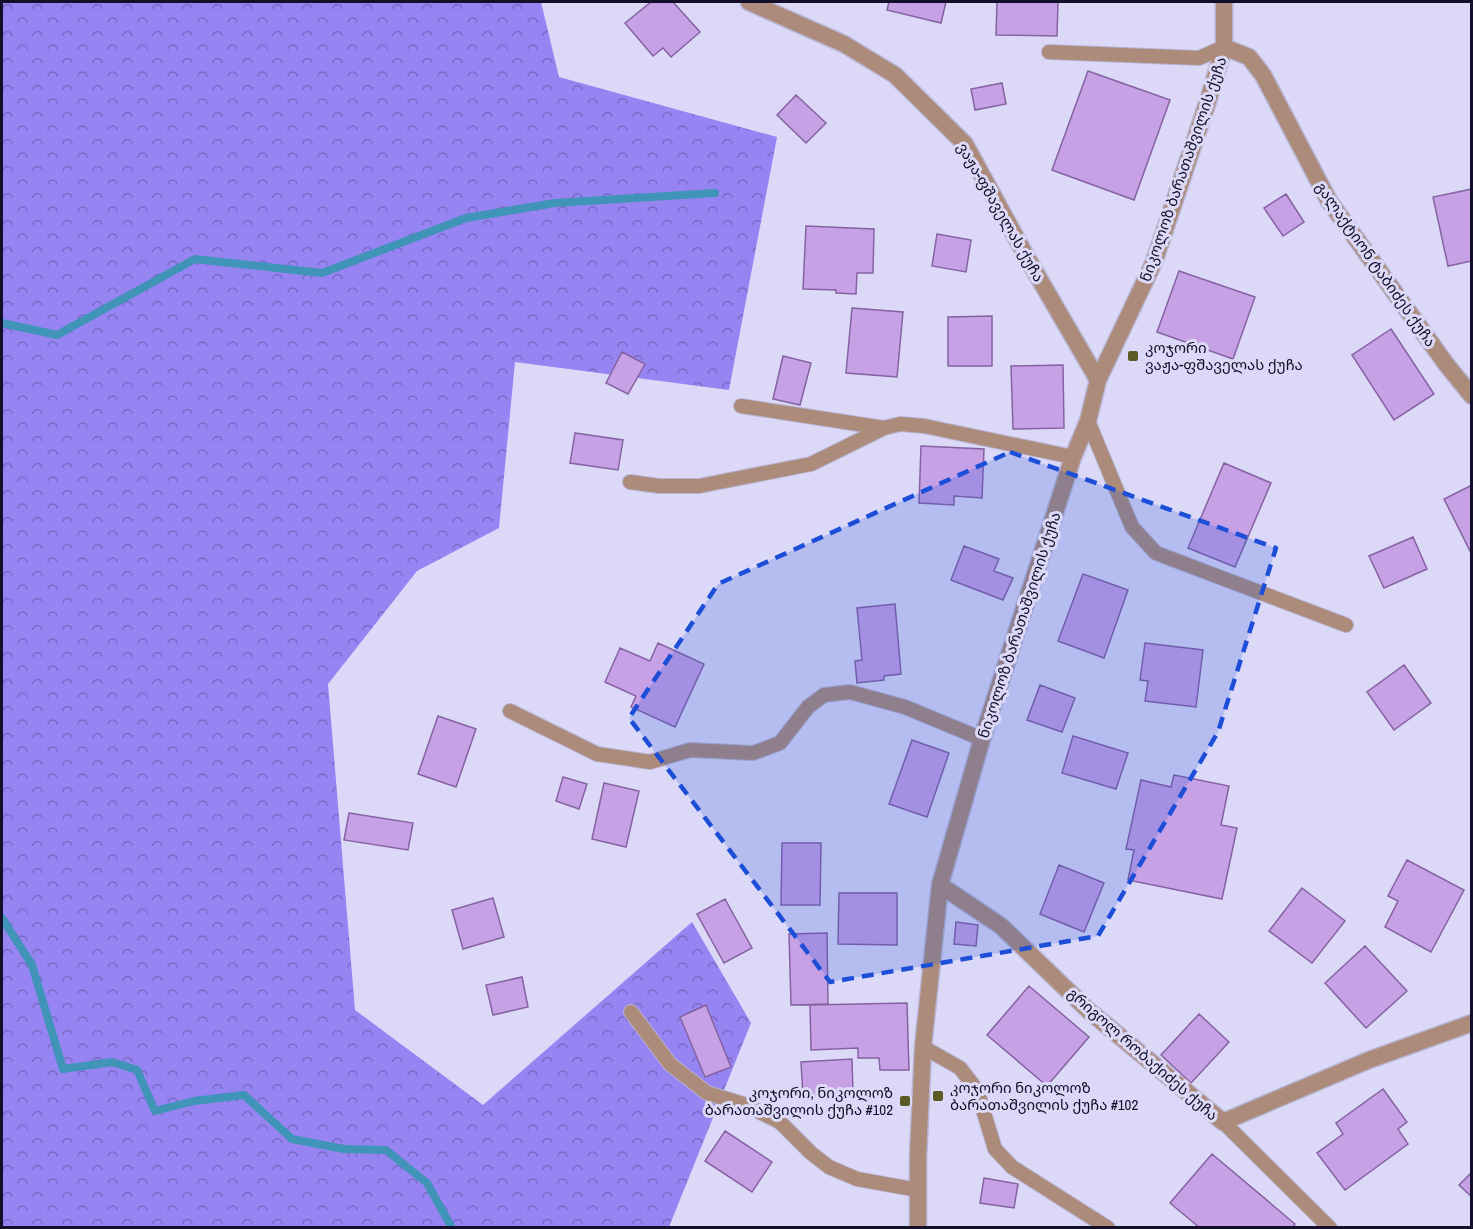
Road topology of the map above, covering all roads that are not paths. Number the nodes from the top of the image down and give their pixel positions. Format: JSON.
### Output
{"nodes":[{"id":1,"x":749,"y":2,"type":"edge"},
{"id":2,"x":1224,"y":2,"type":"edge"},
{"id":3,"x":1224,"y":47,"type":"junction"},
{"id":4,"x":1049,"y":52,"type":"dead end"},
{"id":5,"x":1098,"y":380,"type":"junction"},
{"id":6,"x":1472,"y":396,"type":"edge"},
{"id":7,"x":741,"y":406,"type":"dead end"},
{"id":8,"x":1088,"y":421,"type":"junction"},
{"id":9,"x":884,"y":428,"type":"junction"},
{"id":10,"x":1073,"y":457,"type":"junction"},
{"id":11,"x":630,"y":482,"type":"dead end"},
{"id":12,"x":1346,"y":625,"type":"dead end"},
{"id":13,"x":510,"y":711,"type":"dead end"},
{"id":14,"x":982,"y":739,"type":"junction"},
{"id":15,"x":940,"y":885,"type":"junction"},
{"id":16,"x":631,"y":1012,"type":"dead end"},
{"id":17,"x":1472,"y":1023,"type":"edge"},
{"id":18,"x":923,"y":1047,"type":"junction"},
{"id":19,"x":1223,"y":1122,"type":"junction"},
{"id":20,"x":918,"y":1190,"type":"junction"},
{"id":21,"x":918,"y":1227,"type":"edge"},
{"id":22,"x":1108,"y":1227,"type":"edge"},
{"id":23,"x":1330,"y":1227,"type":"edge"}],
"edges":[{"from":1,"to":5,"type":"street","name":"ვაჟა-ფშაველას ქუჩა"},
{"from":2,"to":3,"type":"street","name":"ნიკოლოზ ბარათაშვილის ქუჩა"},
{"from":3,"to":4,"type":"lane"},
{"from":3,"to":5,"type":"street","name":"ნიკოლოზ ბარათაშვილის ქუჩა"},
{"from":3,"to":6,"type":"street","name":"გალაქტიონ ტაბიძეს ქუჩა"},
{"from":5,"to":8,"type":"street","name":"ნიკოლოზ ბარათაშვილის ქუჩა"},
{"from":7,"to":9,"type":"lane"},
{"from":8,"to":10,"type":"street","name":"ნიკოლოზ ბარათაშვილის ქუჩა"},
{"from":8,"to":12,"type":"lane"},
{"from":9,"to":10,"type":"lane"},
{"from":9,"to":11,"type":"lane"},
{"from":10,"to":14,"type":"street","name":"ნიკოლოზ ბარათაშვილის ქუჩა"},
{"from":13,"to":14,"type":"lane"},
{"from":14,"to":15,"type":"street","name":"ნიკოლოზ ბარათაშვილის ქუჩა"},
{"from":15,"to":18,"type":"street","name":"ნიკოლოზ ბარათაშვილის ქუჩა"},
{"from":15,"to":19,"type":"street","name":"გრიგოლ რობაქიძეს ქუჩა"},
{"from":16,"to":20,"type":"lane"},
{"from":17,"to":19,"type":"street","name":"გრიგოლ რობაქიძეს ქუჩა"},
{"from":18,"to":20,"type":"street","name":"ნიკოლოზ ბარათაშვილის ქუჩა"},
{"from":18,"to":22,"type":"lane"},
{"from":19,"to":23,"type":"lane"},
{"from":20,"to":21,"type":"street","name":"ნიკოლოზ ბარათაშვილის ქუჩა"}]}
